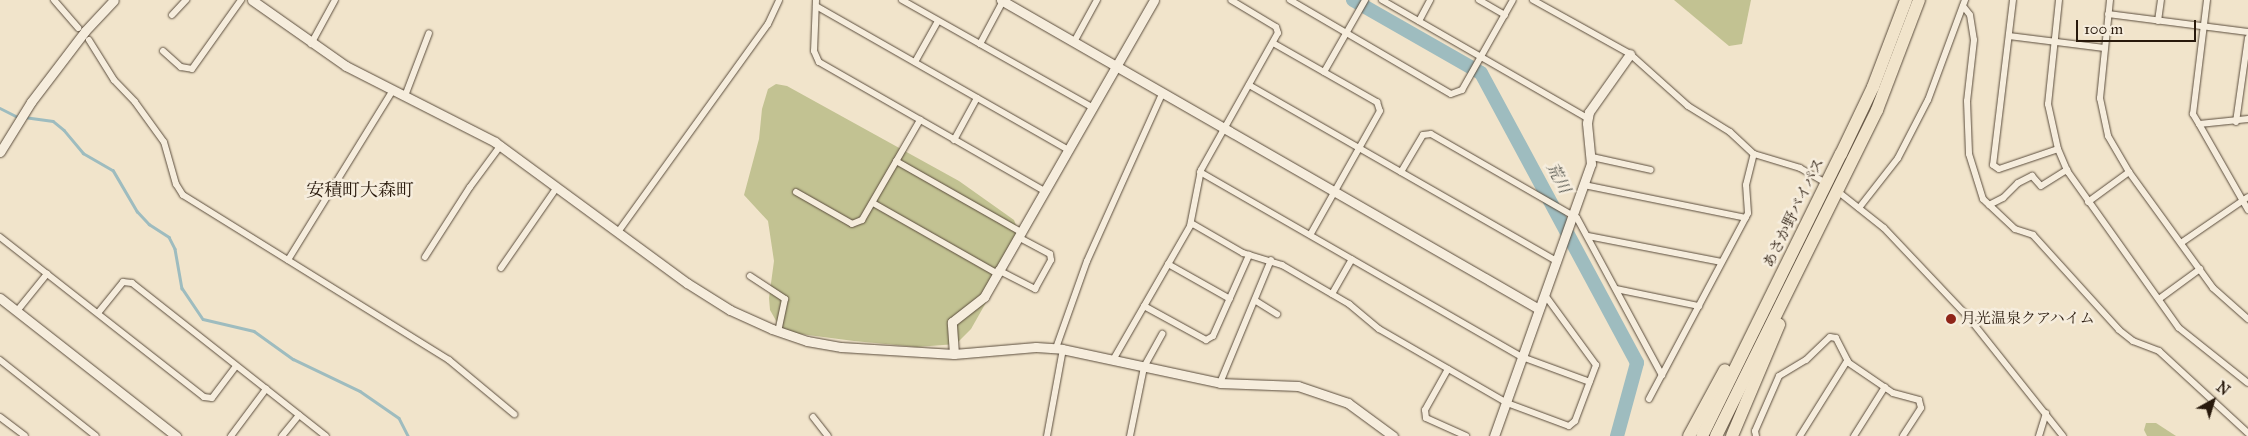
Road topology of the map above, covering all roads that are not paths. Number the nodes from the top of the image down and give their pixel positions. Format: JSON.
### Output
{"nodes":[{"id":1,"x":54,"y":0,"type":"edge"},
{"id":2,"x":114,"y":0,"type":"edge"},
{"id":3,"x":186,"y":0,"type":"edge"},
{"id":4,"x":242,"y":0,"type":"edge"},
{"id":5,"x":252,"y":0,"type":"edge"},
{"id":6,"x":335,"y":0,"type":"edge"},
{"id":7,"x":779,"y":0,"type":"edge"},
{"id":8,"x":902,"y":0,"type":"edge"},
{"id":9,"x":1097,"y":0,"type":"edge"},
{"id":10,"x":1154,"y":0,"type":"edge"},
{"id":11,"x":1231,"y":0,"type":"edge"},
{"id":12,"x":1290,"y":0,"type":"edge"},
{"id":13,"x":1365,"y":0,"type":"edge"},
{"id":14,"x":1382,"y":0,"type":"edge"},
{"id":15,"x":1430,"y":0,"type":"edge"},
{"id":16,"x":1479,"y":0,"type":"edge"},
{"id":17,"x":1513,"y":0,"type":"edge"},
{"id":18,"x":1533,"y":0,"type":"edge"},
{"id":19,"x":1906,"y":0,"type":"edge"},
{"id":20,"x":1919,"y":0,"type":"edge"},
{"id":21,"x":2014,"y":0,"type":"edge"},
{"id":22,"x":2059,"y":0,"type":"edge"},
{"id":23,"x":2110,"y":0,"type":"edge"},
{"id":24,"x":2161,"y":0,"type":"edge"},
{"id":25,"x":2207,"y":0,"type":"edge"},
{"id":26,"x":1002,"y":1,"type":"edge"},
{"id":27,"x":816,"y":3,"type":"edge"},
{"id":28,"x":1964,"y":3,"type":"edge"},
{"id":29,"x":2108,"y":14,"type":"junction"},
{"id":30,"x":172,"y":15,"type":"dead end"},
{"id":31,"x":1505,"y":15,"type":"junction"},
{"id":32,"x":938,"y":21,"type":"junction"},
{"id":33,"x":2158,"y":21,"type":"junction"},
{"id":34,"x":1419,"y":22,"type":"junction"},
{"id":35,"x":2204,"y":26,"type":"junction"},
{"id":36,"x":78,"y":28,"type":"dead end"},
{"id":37,"x":2248,"y":32,"type":"edge"},
{"id":38,"x":429,"y":33,"type":"dead end"},
{"id":39,"x":1346,"y":33,"type":"junction"},
{"id":40,"x":2009,"y":36,"type":"junction"},
{"id":41,"x":2248,"y":38,"type":"edge"},
{"id":42,"x":88,"y":40,"type":"dead end"},
{"id":43,"x":1074,"y":42,"type":"junction"},
{"id":44,"x":2054,"y":42,"type":"junction"},
{"id":45,"x":1272,"y":43,"type":"junction"},
{"id":46,"x":311,"y":44,"type":"junction"},
{"id":47,"x":980,"y":44,"type":"junction"},
{"id":48,"x":2104,"y":48,"type":"junction"},
{"id":49,"x":163,"y":51,"type":"dead end"},
{"id":50,"x":1630,"y":54,"type":"junction"},
{"id":51,"x":1481,"y":57,"type":"junction"},
{"id":52,"x":915,"y":62,"type":"junction"},
{"id":53,"x":1115,"y":67,"type":"junction"},
{"id":54,"x":1324,"y":72,"type":"junction"},
{"id":55,"x":1250,"y":85,"type":"junction"},
{"id":56,"x":393,"y":90,"type":"junction"},
{"id":57,"x":1162,"y":94,"type":"junction"},
{"id":58,"x":405,"y":96,"type":"junction"},
{"id":59,"x":978,"y":98,"type":"junction"},
{"id":60,"x":1092,"y":107,"type":"junction"},
{"id":61,"x":1587,"y":118,"type":"junction"},
{"id":62,"x":2248,"y":119,"type":"edge"},
{"id":63,"x":920,"y":120,"type":"junction"},
{"id":64,"x":2236,"y":122,"type":"junction"},
{"id":65,"x":2199,"y":124,"type":"junction"},
{"id":66,"x":1224,"y":129,"type":"junction"},
{"id":67,"x":954,"y":140,"type":"junction"},
{"id":68,"x":501,"y":146,"type":"junction"},
{"id":69,"x":1359,"y":148,"type":"junction"},
{"id":70,"x":1067,"y":149,"type":"junction"},
{"id":71,"x":2058,"y":149,"type":"junction"},
{"id":72,"x":0,"y":152,"type":"edge"},
{"id":73,"x":1754,"y":154,"type":"junction"},
{"id":74,"x":1592,"y":157,"type":"junction"},
{"id":75,"x":896,"y":161,"type":"junction"},
{"id":76,"x":1651,"y":170,"type":"dead end"},
{"id":77,"x":2067,"y":170,"type":"junction"},
{"id":78,"x":1200,"y":172,"type":"junction"},
{"id":79,"x":1402,"y":172,"type":"junction"},
{"id":80,"x":2129,"y":172,"type":"junction"},
{"id":81,"x":1827,"y":184,"type":"junction"},
{"id":82,"x":1584,"y":185,"type":"junction"},
{"id":83,"x":558,"y":187,"type":"junction"},
{"id":84,"x":1044,"y":191,"type":"junction"},
{"id":85,"x":1838,"y":191,"type":"junction"},
{"id":86,"x":796,"y":192,"type":"dead end"},
{"id":87,"x":1334,"y":192,"type":"junction"},
{"id":88,"x":2245,"y":199,"type":"edge"},
{"id":89,"x":2088,"y":202,"type":"junction"},
{"id":90,"x":873,"y":203,"type":"junction"},
{"id":91,"x":1989,"y":205,"type":"junction"},
{"id":92,"x":1859,"y":208,"type":"junction"},
{"id":93,"x":2248,"y":210,"type":"edge"},
{"id":94,"x":1573,"y":215,"type":"junction"},
{"id":95,"x":1746,"y":218,"type":"junction"},
{"id":96,"x":1191,"y":223,"type":"junction"},
{"id":97,"x":618,"y":232,"type":"junction"},
{"id":98,"x":1019,"y":234,"type":"junction"},
{"id":99,"x":1310,"y":235,"type":"junction"},
{"id":100,"x":1588,"y":236,"type":"junction"},
{"id":101,"x":1815,"y":237,"type":"junction"},
{"id":102,"x":0,"y":238,"type":"edge"},
{"id":103,"x":2181,"y":243,"type":"junction"},
{"id":104,"x":1794,"y":248,"type":"junction"},
{"id":105,"x":1249,"y":255,"type":"junction"},
{"id":106,"x":425,"y":257,"type":"dead end"},
{"id":107,"x":1352,"y":259,"type":"junction"},
{"id":108,"x":288,"y":260,"type":"junction"},
{"id":109,"x":1271,"y":260,"type":"junction"},
{"id":110,"x":1556,"y":261,"type":"junction"},
{"id":111,"x":1722,"y":262,"type":"junction"},
{"id":112,"x":1168,"y":264,"type":"junction"},
{"id":113,"x":501,"y":268,"type":"dead end"},
{"id":114,"x":2200,"y":269,"type":"junction"},
{"id":115,"x":997,"y":272,"type":"junction"},
{"id":116,"x":47,"y":274,"type":"junction"},
{"id":117,"x":750,"y":276,"type":"dead end"},
{"id":118,"x":1616,"y":289,"type":"junction"},
{"id":119,"x":1332,"y":294,"type":"junction"},
{"id":120,"x":1545,"y":295,"type":"junction"},
{"id":121,"x":0,"y":298,"type":"edge"},
{"id":122,"x":1230,"y":299,"type":"junction"},
{"id":123,"x":2159,"y":299,"type":"junction"},
{"id":124,"x":1256,"y":301,"type":"junction"},
{"id":125,"x":1144,"y":306,"type":"junction"},
{"id":126,"x":1698,"y":306,"type":"junction"},
{"id":127,"x":1539,"y":310,"type":"junction"},
{"id":128,"x":17,"y":311,"type":"junction"},
{"id":129,"x":98,"y":313,"type":"junction"},
{"id":130,"x":1277,"y":314,"type":"dead end"},
{"id":131,"x":2248,"y":319,"type":"edge"},
{"id":132,"x":778,"y":331,"type":"junction"},
{"id":133,"x":1162,"y":334,"type":"dead end"},
{"id":134,"x":1060,"y":349,"type":"junction"},
{"id":135,"x":954,"y":354,"type":"junction"},
{"id":136,"x":1522,"y":357,"type":"junction"},
{"id":137,"x":0,"y":360,"type":"edge"},
{"id":138,"x":1113,"y":360,"type":"junction"},
{"id":139,"x":1847,"y":361,"type":"junction"},
{"id":140,"x":236,"y":366,"type":"junction"},
{"id":141,"x":1144,"y":367,"type":"junction"},
{"id":142,"x":1448,"y":369,"type":"junction"},
{"id":143,"x":1662,"y":375,"type":"junction"},
{"id":144,"x":1590,"y":382,"type":"junction"},
{"id":145,"x":2248,"y":382,"type":"edge"},
{"id":146,"x":1220,"y":383,"type":"junction"},
{"id":147,"x":1885,"y":387,"type":"junction"},
{"id":148,"x":266,"y":389,"type":"junction"},
{"id":149,"x":1650,"y":399,"type":"dead end"},
{"id":150,"x":1507,"y":403,"type":"junction"},
{"id":151,"x":2046,"y":413,"type":"junction"},
{"id":152,"x":514,"y":414,"type":"dead end"},
{"id":153,"x":299,"y":415,"type":"junction"},
{"id":154,"x":0,"y":417,"type":"edge"},
{"id":155,"x":813,"y":417,"type":"dead end"},
{"id":156,"x":2248,"y":434,"type":"edge"},
{"id":157,"x":25,"y":436,"type":"edge"},
{"id":158,"x":96,"y":436,"type":"edge"},
{"id":159,"x":176,"y":436,"type":"edge"},
{"id":160,"x":231,"y":436,"type":"edge"},
{"id":161,"x":282,"y":436,"type":"edge"},
{"id":162,"x":326,"y":436,"type":"edge"},
{"id":163,"x":828,"y":436,"type":"edge"},
{"id":164,"x":1047,"y":436,"type":"edge"},
{"id":165,"x":1130,"y":436,"type":"edge"},
{"id":166,"x":1393,"y":436,"type":"edge"},
{"id":167,"x":1466,"y":436,"type":"edge"},
{"id":168,"x":1494,"y":436,"type":"edge"},
{"id":169,"x":1688,"y":436,"type":"edge"},
{"id":170,"x":1702,"y":436,"type":"edge"},
{"id":171,"x":1716,"y":436,"type":"edge"},
{"id":172,"x":1732,"y":436,"type":"edge"},
{"id":173,"x":1756,"y":436,"type":"edge"},
{"id":174,"x":1800,"y":436,"type":"edge"},
{"id":175,"x":1854,"y":436,"type":"edge"},
{"id":176,"x":1904,"y":436,"type":"edge"},
{"id":177,"x":2039,"y":436,"type":"edge"},
{"id":178,"x":2063,"y":436,"type":"edge"}],
"edges":[{"from":1,"to":36,"type":"street"},
{"from":2,"to":72,"type":"street"},
{"from":3,"to":30,"type":"street"},
{"from":4,"to":49,"type":"street"},
{"from":5,"to":46,"type":"street"},
{"from":6,"to":46,"type":"street"},
{"from":7,"to":97,"type":"street"},
{"from":8,"to":32,"type":"street"},
{"from":9,"to":43,"type":"street"},
{"from":10,"to":53,"type":"street"},
{"from":11,"to":45,"type":"street"},
{"from":12,"to":39,"type":"street"},
{"from":13,"to":39,"type":"street"},
{"from":14,"to":34,"type":"street"},
{"from":15,"to":34,"type":"street"},
{"from":16,"to":31,"type":"street"},
{"from":17,"to":31,"type":"street"},
{"from":18,"to":50,"type":"street"},
{"from":19,"to":81,"type":"highway","name":"あさか野バイパス"},
{"from":20,"to":85,"type":"highway","name":"あさか野バイパス"},
{"from":21,"to":40,"type":"street"},
{"from":22,"to":44,"type":"street"},
{"from":23,"to":29,"type":"street"},
{"from":24,"to":33,"type":"street"},
{"from":25,"to":35,"type":"street"},
{"from":26,"to":43,"type":"street"},
{"from":26,"to":47,"type":"street"},
{"from":27,"to":52,"type":"street"},
{"from":27,"to":63,"type":"street"},
{"from":28,"to":91,"type":"street"},
{"from":28,"to":92,"type":"street"},
{"from":29,"to":33,"type":"street"},
{"from":29,"to":48,"type":"street"},
{"from":31,"to":51,"type":"street"},
{"from":32,"to":47,"type":"street"},
{"from":32,"to":52,"type":"street"},
{"from":33,"to":35,"type":"street"},
{"from":34,"to":51,"type":"street"},
{"from":35,"to":37,"type":"street"},
{"from":35,"to":65,"type":"street"},
{"from":38,"to":58,"type":"street"},
{"from":39,"to":51,"type":"street"},
{"from":39,"to":54,"type":"street"},
{"from":40,"to":44,"type":"street"},
{"from":40,"to":71,"type":"street"},
{"from":41,"to":64,"type":"street"},
{"from":42,"to":108,"type":"street"},
{"from":43,"to":53,"type":"street"},
{"from":44,"to":48,"type":"street"},
{"from":44,"to":71,"type":"street"},
{"from":45,"to":54,"type":"street"},
{"from":45,"to":55,"type":"street"},
{"from":46,"to":56,"type":"street"},
{"from":47,"to":60,"type":"street"},
{"from":48,"to":80,"type":"street"},
{"from":50,"to":61,"type":"street"},
{"from":50,"to":73,"type":"street"},
{"from":51,"to":61,"type":"street"},
{"from":52,"to":59,"type":"street"},
{"from":53,"to":57,"type":"street"},
{"from":53,"to":60,"type":"street"},
{"from":54,"to":69,"type":"street"},
{"from":55,"to":66,"type":"street"},
{"from":55,"to":69,"type":"street"},
{"from":56,"to":58,"type":"street"},
{"from":56,"to":108,"type":"street"},
{"from":57,"to":66,"type":"street"},
{"from":57,"to":134,"type":"street"},
{"from":58,"to":68,"type":"street"},
{"from":59,"to":67,"type":"street"},
{"from":59,"to":70,"type":"street"},
{"from":60,"to":70,"type":"street"},
{"from":61,"to":74,"type":"street"},
{"from":62,"to":64,"type":"street"},
{"from":63,"to":67,"type":"street"},
{"from":63,"to":75,"type":"street"},
{"from":64,"to":65,"type":"street"},
{"from":65,"to":88,"type":"street"},
{"from":66,"to":78,"type":"street"},
{"from":66,"to":87,"type":"street"},
{"from":67,"to":84,"type":"street"},
{"from":68,"to":83,"type":"street"},
{"from":68,"to":106,"type":"street"},
{"from":69,"to":79,"type":"street"},
{"from":69,"to":87,"type":"street"},
{"from":70,"to":84,"type":"street"},
{"from":71,"to":77,"type":"street"},
{"from":73,"to":81,"type":"street"},
{"from":73,"to":95,"type":"street"},
{"from":74,"to":76,"type":"street"},
{"from":74,"to":82,"type":"street"},
{"from":75,"to":90,"type":"street"},
{"from":75,"to":98,"type":"street"},
{"from":77,"to":89,"type":"street"},
{"from":77,"to":91,"type":"street"},
{"from":78,"to":96,"type":"street"},
{"from":78,"to":99,"type":"street"},
{"from":79,"to":94,"type":"street"},
{"from":79,"to":110,"type":"street"},
{"from":80,"to":89,"type":"street"},
{"from":80,"to":103,"type":"street"},
{"from":81,"to":85,"type":"street"},
{"from":81,"to":104,"type":"highway","name":"あさか野バイパス"},
{"from":82,"to":94,"type":"street"},
{"from":82,"to":95,"type":"street"},
{"from":83,"to":97,"type":"street"},
{"from":83,"to":113,"type":"street"},
{"from":84,"to":98,"type":"street"},
{"from":85,"to":92,"type":"street"},
{"from":85,"to":101,"type":"highway","name":"あさか野バイパス"},
{"from":86,"to":90,"type":"street"},
{"from":87,"to":99,"type":"street"},
{"from":87,"to":127,"type":"street"},
{"from":88,"to":93,"type":"street"},
{"from":88,"to":103,"type":"street"},
{"from":89,"to":123,"type":"street"},
{"from":90,"to":115,"type":"street"},
{"from":91,"to":156,"type":"street"},
{"from":92,"to":151,"type":"street"},
{"from":94,"to":100,"type":"street"},
{"from":94,"to":110,"type":"street"},
{"from":95,"to":111,"type":"street"},
{"from":96,"to":105,"type":"street"},
{"from":96,"to":112,"type":"street"},
{"from":97,"to":132,"type":"street"},
{"from":98,"to":115,"type":"street"},
{"from":98,"to":115,"type":"street"},
{"from":99,"to":107,"type":"street"},
{"from":100,"to":111,"type":"street"},
{"from":100,"to":118,"type":"street"},
{"from":101,"to":171,"type":"highway","name":"あさか野バイパス"},
{"from":101,"to":172,"type":"highway"},
{"from":102,"to":116,"type":"street"},
{"from":103,"to":114,"type":"street"},
{"from":104,"to":169,"type":"highway"},
{"from":104,"to":170,"type":"highway","name":"あさか野バイパス"},
{"from":105,"to":109,"type":"street"},
{"from":105,"to":122,"type":"street"},
{"from":107,"to":119,"type":"street"},
{"from":107,"to":136,"type":"street"},
{"from":108,"to":152,"type":"street"},
{"from":109,"to":119,"type":"street"},
{"from":109,"to":124,"type":"street"},
{"from":110,"to":120,"type":"street"},
{"from":111,"to":126,"type":"street"},
{"from":112,"to":122,"type":"street"},
{"from":112,"to":125,"type":"street"},
{"from":114,"to":123,"type":"street"},
{"from":114,"to":131,"type":"street"},
{"from":115,"to":135,"type":"street"},
{"from":116,"to":128,"type":"street"},
{"from":116,"to":129,"type":"street"},
{"from":117,"to":132,"type":"street"},
{"from":118,"to":126,"type":"street"},
{"from":118,"to":143,"type":"street"},
{"from":119,"to":142,"type":"street"},
{"from":120,"to":127,"type":"street"},
{"from":120,"to":144,"type":"street"},
{"from":121,"to":128,"type":"street"},
{"from":122,"to":125,"type":"street"},
{"from":123,"to":145,"type":"street"},
{"from":124,"to":130,"type":"street"},
{"from":124,"to":146,"type":"street"},
{"from":125,"to":138,"type":"street"},
{"from":126,"to":143,"type":"street"},
{"from":127,"to":136,"type":"street"},
{"from":128,"to":159,"type":"street"},
{"from":129,"to":140,"type":"street"},
{"from":129,"to":140,"type":"street"},
{"from":132,"to":135,"type":"street"},
{"from":133,"to":141,"type":"street"},
{"from":134,"to":135,"type":"street"},
{"from":134,"to":138,"type":"street"},
{"from":134,"to":164,"type":"street"},
{"from":136,"to":144,"type":"street"},
{"from":136,"to":150,"type":"street"},
{"from":137,"to":158,"type":"street"},
{"from":138,"to":141,"type":"street"},
{"from":139,"to":147,"type":"street"},
{"from":139,"to":173,"type":"street"},
{"from":139,"to":174,"type":"street"},
{"from":140,"to":148,"type":"street"},
{"from":141,"to":146,"type":"street"},
{"from":141,"to":165,"type":"street"},
{"from":142,"to":150,"type":"street"},
{"from":142,"to":167,"type":"street"},
{"from":143,"to":149,"type":"street"},
{"from":144,"to":150,"type":"street"},
{"from":146,"to":166,"type":"street"},
{"from":147,"to":175,"type":"street"},
{"from":147,"to":176,"type":"street"},
{"from":148,"to":153,"type":"street"},
{"from":148,"to":160,"type":"street"},
{"from":150,"to":168,"type":"street"},
{"from":151,"to":177,"type":"street"},
{"from":151,"to":178,"type":"street"},
{"from":153,"to":161,"type":"street"},
{"from":153,"to":162,"type":"street"},
{"from":154,"to":157,"type":"street"},
{"from":155,"to":163,"type":"street"}]}
